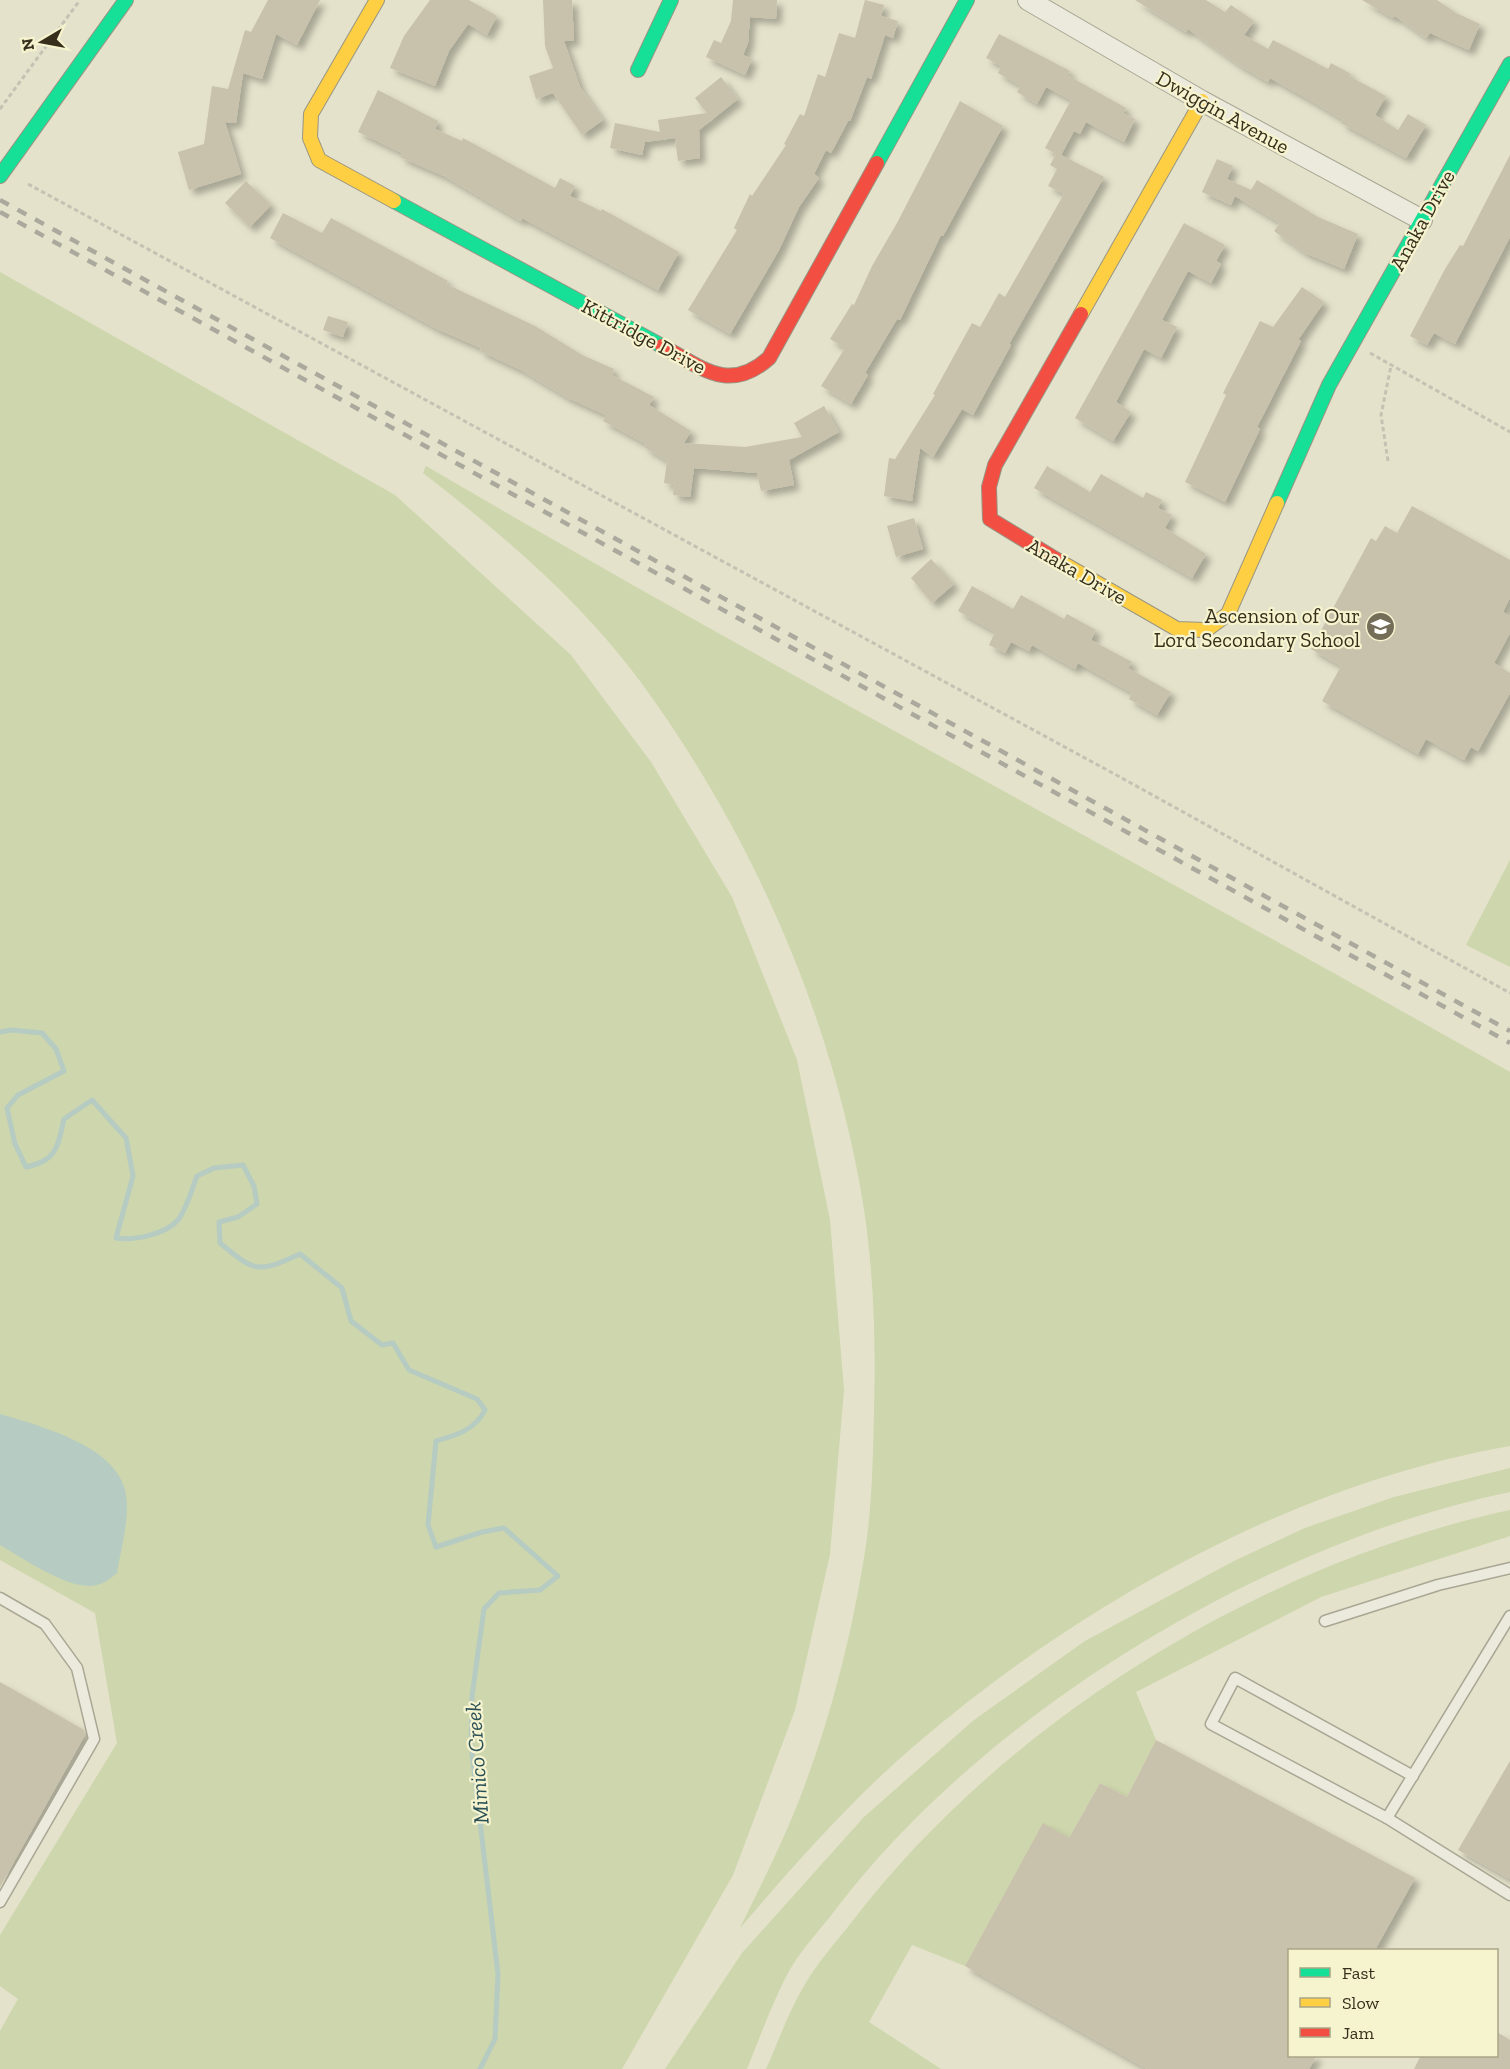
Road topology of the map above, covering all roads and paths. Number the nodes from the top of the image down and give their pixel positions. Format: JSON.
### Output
{"nodes":[{"id":1,"x":80,"y":0,"type":"edge"},
{"id":2,"x":126,"y":0,"type":"edge"},
{"id":3,"x":377,"y":0,"type":"edge"},
{"id":4,"x":671,"y":0,"type":"edge"},
{"id":5,"x":968,"y":0,"type":"edge"},
{"id":6,"x":1028,"y":0,"type":"edge"},
{"id":7,"x":1510,"y":64,"type":"edge"},
{"id":8,"x":638,"y":70,"type":"dead end"},
{"id":9,"x":1202,"y":101,"type":"junction"},
{"id":10,"x":0,"y":109,"type":"edge"},
{"id":11,"x":0,"y":176,"type":"edge"},
{"id":12,"x":28,"y":184,"type":"dead end"},
{"id":13,"x":1422,"y":220,"type":"junction"},
{"id":14,"x":1353,"y":343,"type":"junction"},
{"id":15,"x":1391,"y":365,"type":"junction"},
{"id":16,"x":1510,"y":432,"type":"edge"},
{"id":17,"x":1388,"y":461,"type":"dead end"},
{"id":18,"x":1510,"y":993,"type":"edge"},
{"id":19,"x":1510,"y":1568,"type":"edge"},
{"id":20,"x":0,"y":1598,"type":"edge"},
{"id":21,"x":1510,"y":1616,"type":"edge"},
{"id":22,"x":1325,"y":1621,"type":"dead end"},
{"id":23,"x":1413,"y":1776,"type":"junction"},
{"id":24,"x":1387,"y":1818,"type":"junction"},
{"id":25,"x":1510,"y":1895,"type":"edge"},
{"id":26,"x":0,"y":1902,"type":"edge"}],
"edges":[{"from":1,"to":10,"type":"path"},
{"from":2,"to":11,"type":"street"},
{"from":3,"to":5,"type":"street","name":"Kittridge Drive"},
{"from":4,"to":8,"type":"street"},
{"from":6,"to":9,"type":"street","name":"Dwiggin Avenue"},
{"from":7,"to":13,"type":"street","name":"Anaka Drive"},
{"from":9,"to":13,"type":"street","name":"Dwiggin Avenue"},
{"from":9,"to":14,"type":"street","name":"Anaka Drive"},
{"from":12,"to":18,"type":"path"},
{"from":13,"to":14,"type":"street","name":"Anaka Drive"},
{"from":14,"to":15,"type":"path"},
{"from":15,"to":16,"type":"path"},
{"from":15,"to":17,"type":"path"},
{"from":19,"to":22,"type":"lane"},
{"from":20,"to":26,"type":"lane"},
{"from":21,"to":23,"type":"lane"},
{"from":23,"to":24,"type":"lane"},
{"from":23,"to":24,"type":"lane"},
{"from":24,"to":25,"type":"lane"}]}
